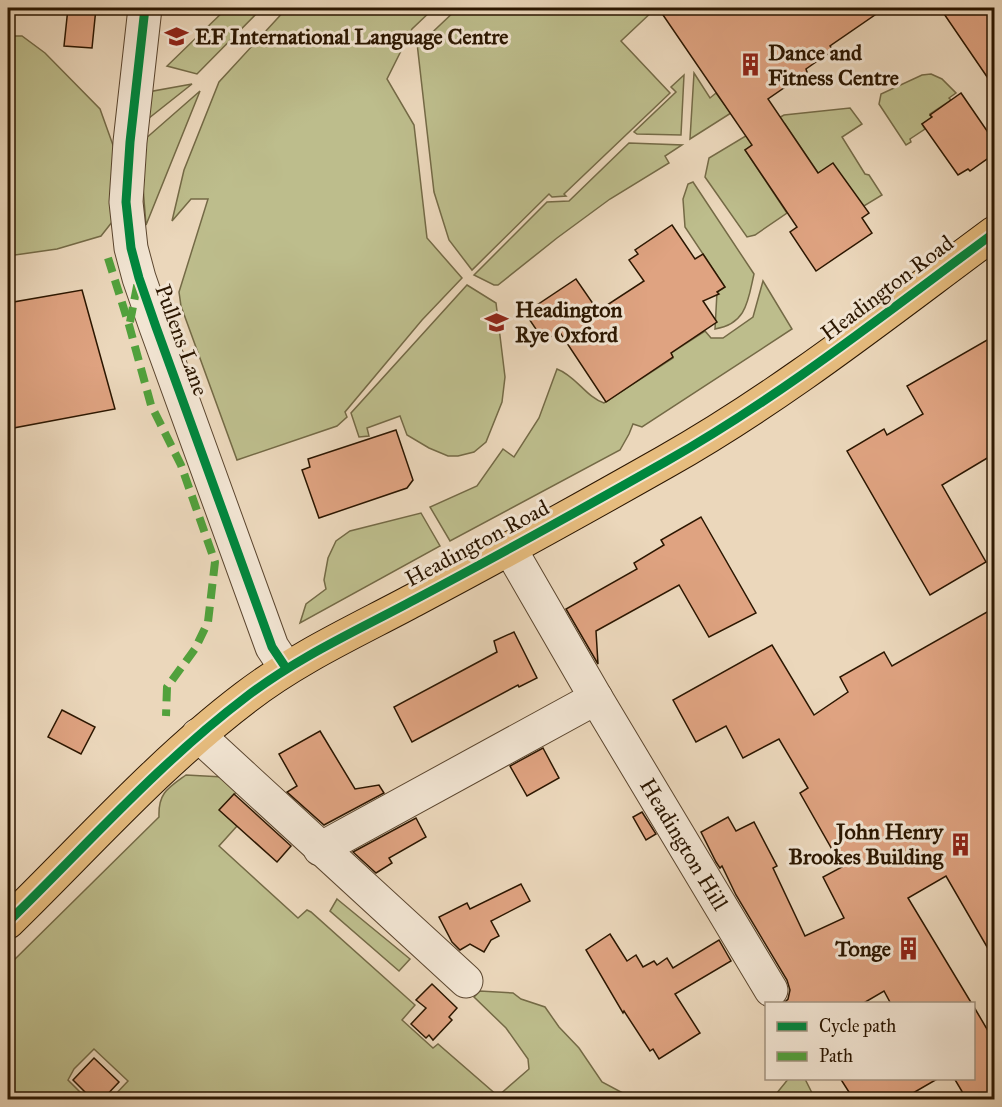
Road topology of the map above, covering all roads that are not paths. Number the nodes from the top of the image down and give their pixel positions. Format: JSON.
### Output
{"nodes":[{"id":1,"x":145,"y":8,"type":"edge"},
{"id":2,"x":994,"y":233,"type":"edge"},
{"id":3,"x":510,"y":549,"type":"junction"},
{"id":4,"x":286,"y":668,"type":"junction"},
{"id":5,"x":596,"y":698,"type":"junction"},
{"id":6,"x":198,"y":735,"type":"junction"},
{"id":7,"x":321,"y":849,"type":"junction"},
{"id":8,"x":8,"y":922,"type":"edge"},
{"id":9,"x":466,"y":981,"type":"dead end"},
{"id":10,"x":771,"y":990,"type":"dead end"}],
"edges":[{"from":1,"to":4,"type":"street","name":"Pullens Lane"},
{"from":2,"to":3,"type":"main road","name":"Headington Road"},
{"from":3,"to":4,"type":"main road","name":"Headington Road"},
{"from":3,"to":5,"type":"street","name":"Headington Hill"},
{"from":4,"to":6,"type":"main road","name":"Headington Road"},
{"from":5,"to":7,"type":"street"},
{"from":5,"to":10,"type":"street","name":"Headington Hill"},
{"from":6,"to":7,"type":"street"},
{"from":6,"to":8,"type":"main road","name":"Headington Road"},
{"from":7,"to":9,"type":"street"}]}
